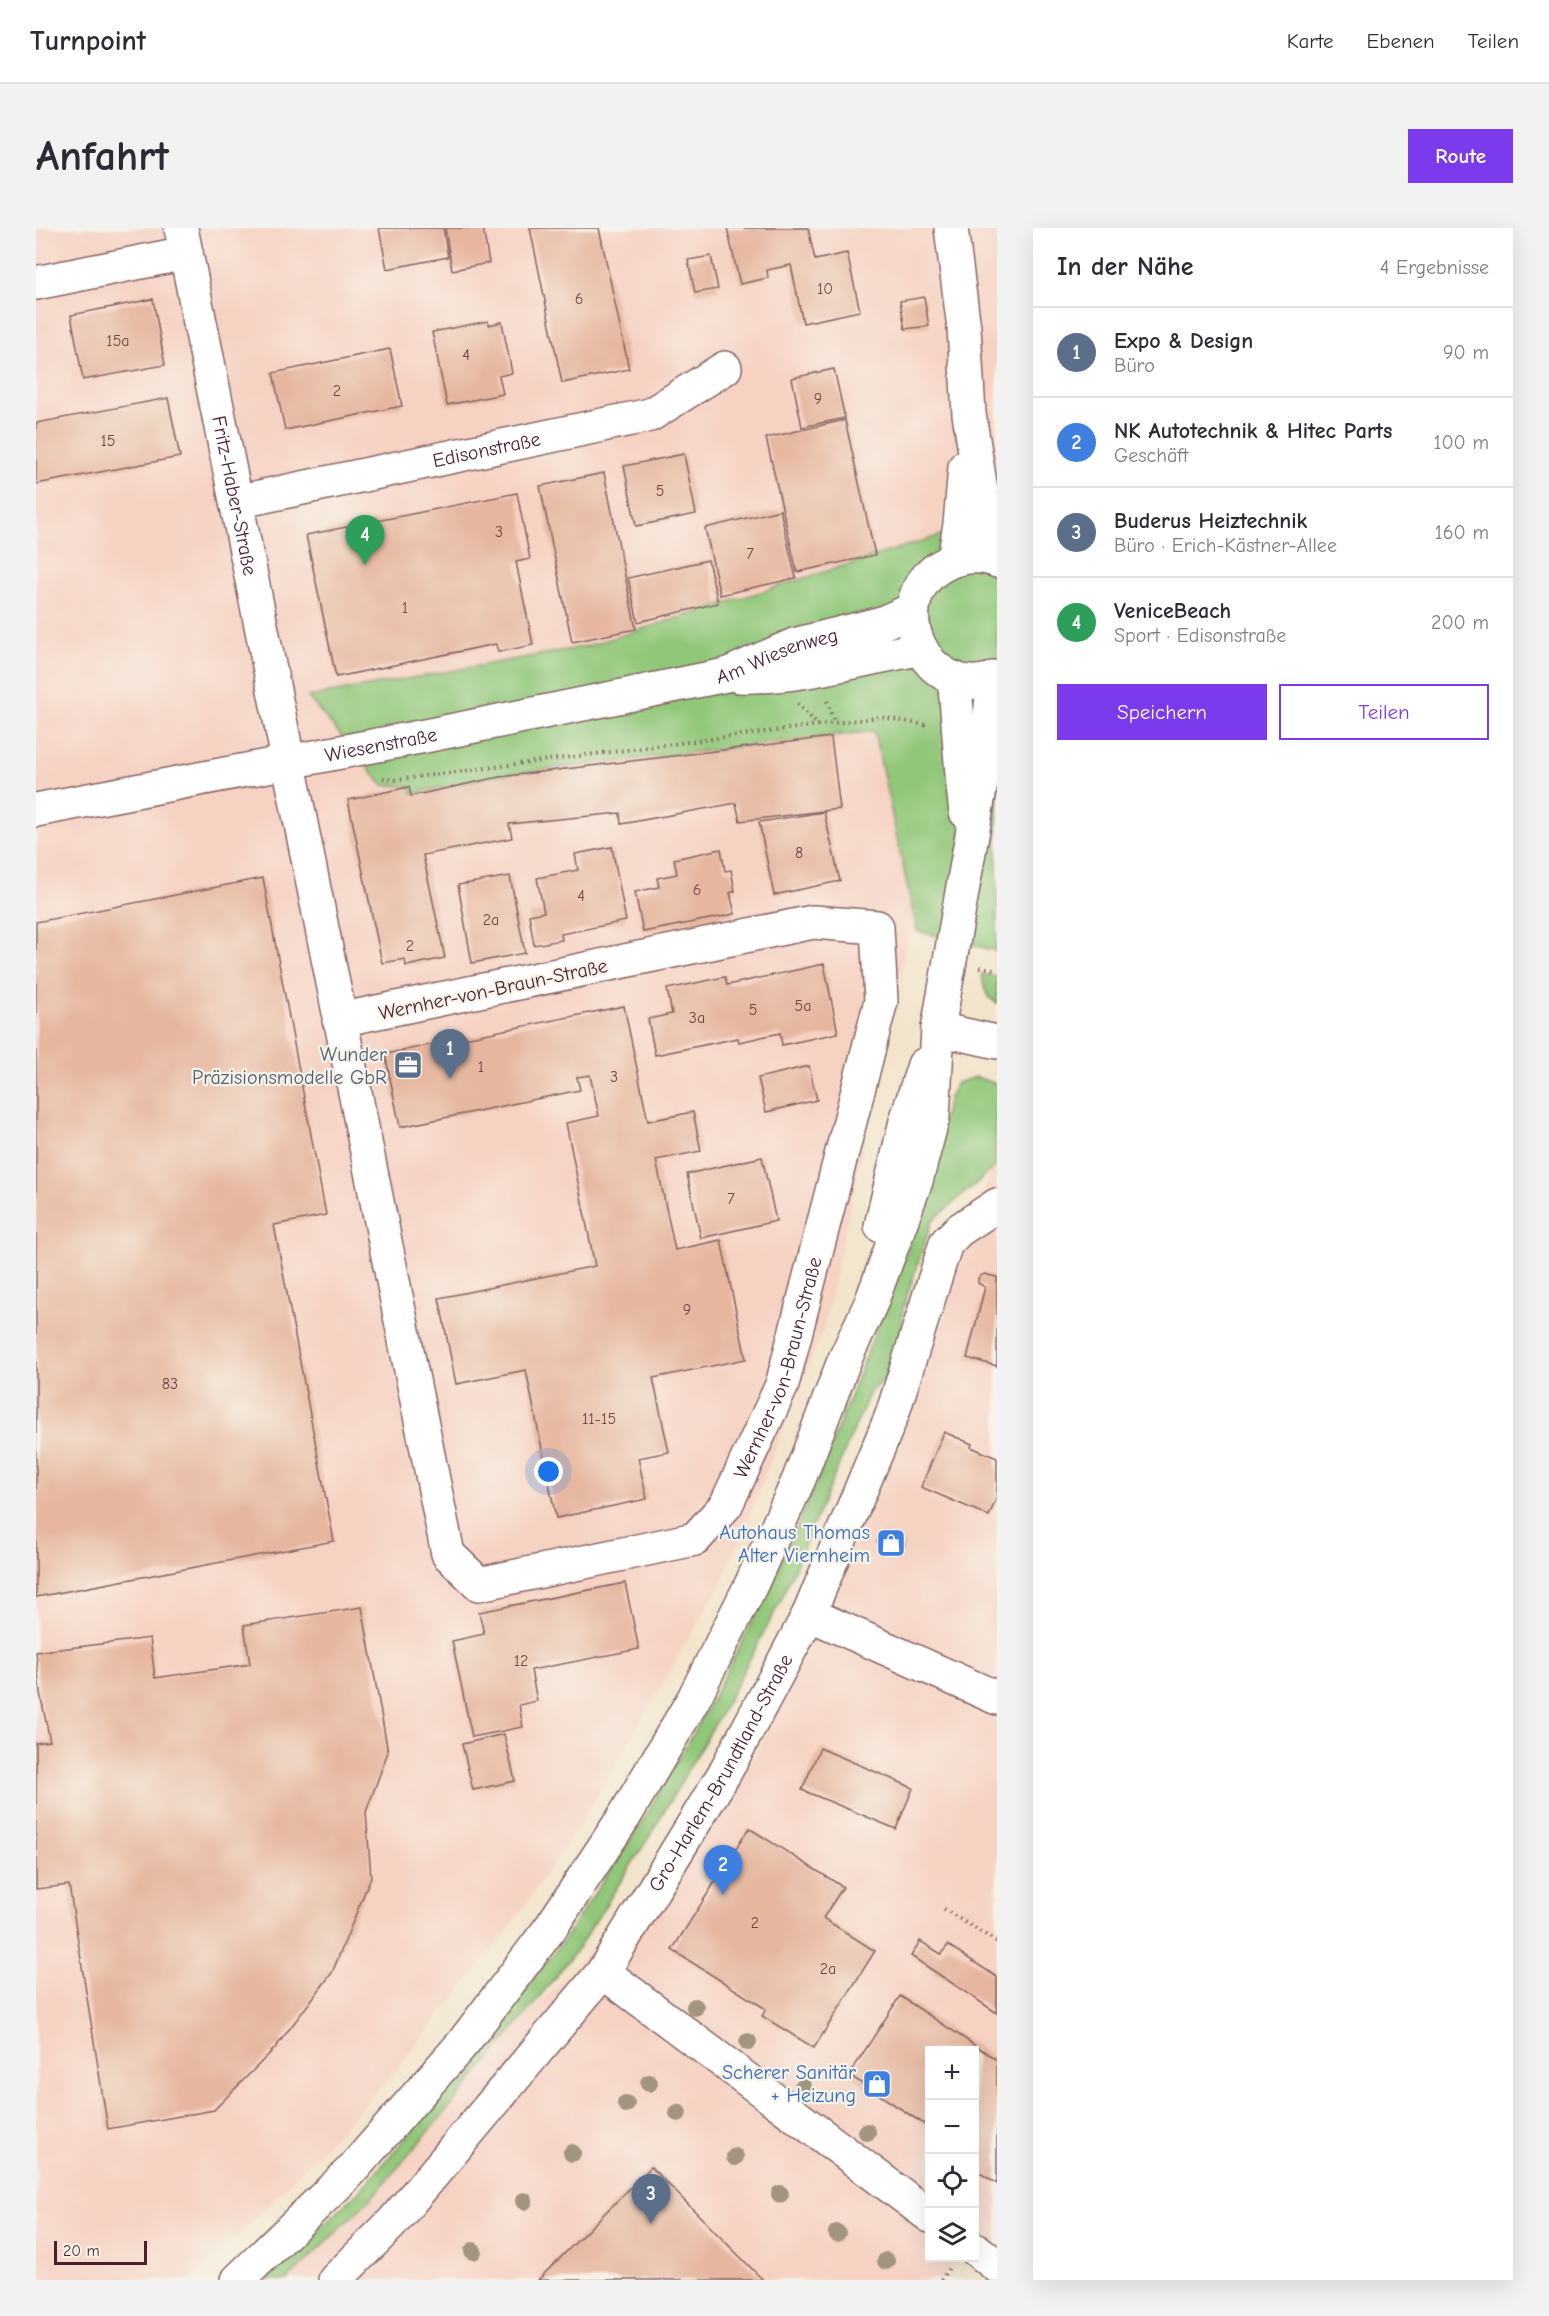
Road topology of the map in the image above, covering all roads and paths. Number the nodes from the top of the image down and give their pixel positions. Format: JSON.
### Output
{"nodes":[{"id":1,"x":951,"y":228,"type":"edge"},
{"id":2,"x":183,"y":241,"type":"edge"},
{"id":3,"x":36,"y":283,"type":"edge"},
{"id":4,"x":725,"y":368,"type":"dead end"},
{"id":5,"x":969,"y":414,"type":"junction"},
{"id":6,"x":236,"y":502,"type":"junction"},
{"id":7,"x":954,"y":560,"type":"junction"},
{"id":8,"x":994,"y":560,"type":"edge"},
{"id":9,"x":912,"y":610,"type":"junction"},
{"id":10,"x":920,"y":649,"type":"junction"},
{"id":11,"x":726,"y":675,"type":"junction"},
{"id":12,"x":995,"y":677,"type":"edge"},
{"id":13,"x":954,"y":678,"type":"junction"},
{"id":14,"x":960,"y":727,"type":"junction"},
{"id":15,"x":288,"y":762,"type":"junction"},
{"id":16,"x":382,"y":778,"type":"dead end"},
{"id":17,"x":36,"y":810,"type":"edge"},
{"id":18,"x":969,"y":843,"type":"junction"},
{"id":19,"x":339,"y":1020,"type":"junction"},
{"id":20,"x":938,"y":1029,"type":"junction"},
{"id":21,"x":997,"y":1042,"type":"edge"},
{"id":22,"x":997,"y":1205,"type":"edge"},
{"id":23,"x":809,"y":1614,"type":"junction"},
{"id":24,"x":997,"y":1698,"type":"edge"},
{"id":25,"x":944,"y":1909,"type":"dead end"},
{"id":26,"x":997,"y":1942,"type":"edge"},
{"id":27,"x":603,"y":1972,"type":"junction"},
{"id":28,"x":925,"y":2212,"type":"edge"},
{"id":29,"x":979,"y":2252,"type":"edge"},
{"id":30,"x":997,"y":2266,"type":"edge"},
{"id":31,"x":238,"y":2280,"type":"edge"},
{"id":32,"x":335,"y":2280,"type":"edge"}],
"edges":[{"from":1,"to":5,"type":"street"},
{"from":2,"to":3,"type":"street"},
{"from":2,"to":6,"type":"street","name":"Fritz-Haber-Straße"},
{"from":4,"to":6,"type":"street","name":"Edisonstraße"},
{"from":5,"to":7,"type":"street"},
{"from":5,"to":8,"type":"street"},
{"from":6,"to":15,"type":"street","name":"Fritz-Haber-Straße"},
{"from":7,"to":8,"type":"street"},
{"from":7,"to":9,"type":"street"},
{"from":9,"to":10,"type":"street"},
{"from":9,"to":11,"type":"street","name":"Am Wiesenweg"},
{"from":10,"to":11,"type":"street","name":"Am Wiesenweg"},
{"from":10,"to":13,"type":"street"},
{"from":11,"to":15,"type":"street","name":"Wiesenstraße"},
{"from":12,"to":13,"type":"street"},
{"from":12,"to":18,"type":"street"},
{"from":13,"to":14,"type":"street"},
{"from":14,"to":16,"type":"path"},
{"from":14,"to":18,"type":"street"},
{"from":15,"to":17,"type":"street","name":"Wiesenstraße"},
{"from":15,"to":19,"type":"street","name":"Wernher-von-Braun-Straße"},
{"from":18,"to":20,"type":"street"},
{"from":19,"to":19,"type":"street","name":"Wernher-von-Braun-Straße"},
{"from":20,"to":21,"type":"street"},
{"from":20,"to":31,"type":"street"},
{"from":22,"to":23,"type":"street","name":"Gro-Harlem-Brundtland-Straße"},
{"from":23,"to":24,"type":"street"},
{"from":23,"to":27,"type":"street","name":"Gro-Harlem-Brundtland-Straße"},
{"from":25,"to":26,"type":"path"},
{"from":27,"to":28,"type":"street"},
{"from":27,"to":32,"type":"street","name":"Gro-Harlem-Brundtland-Straße"},
{"from":29,"to":30,"type":"street"}]}
